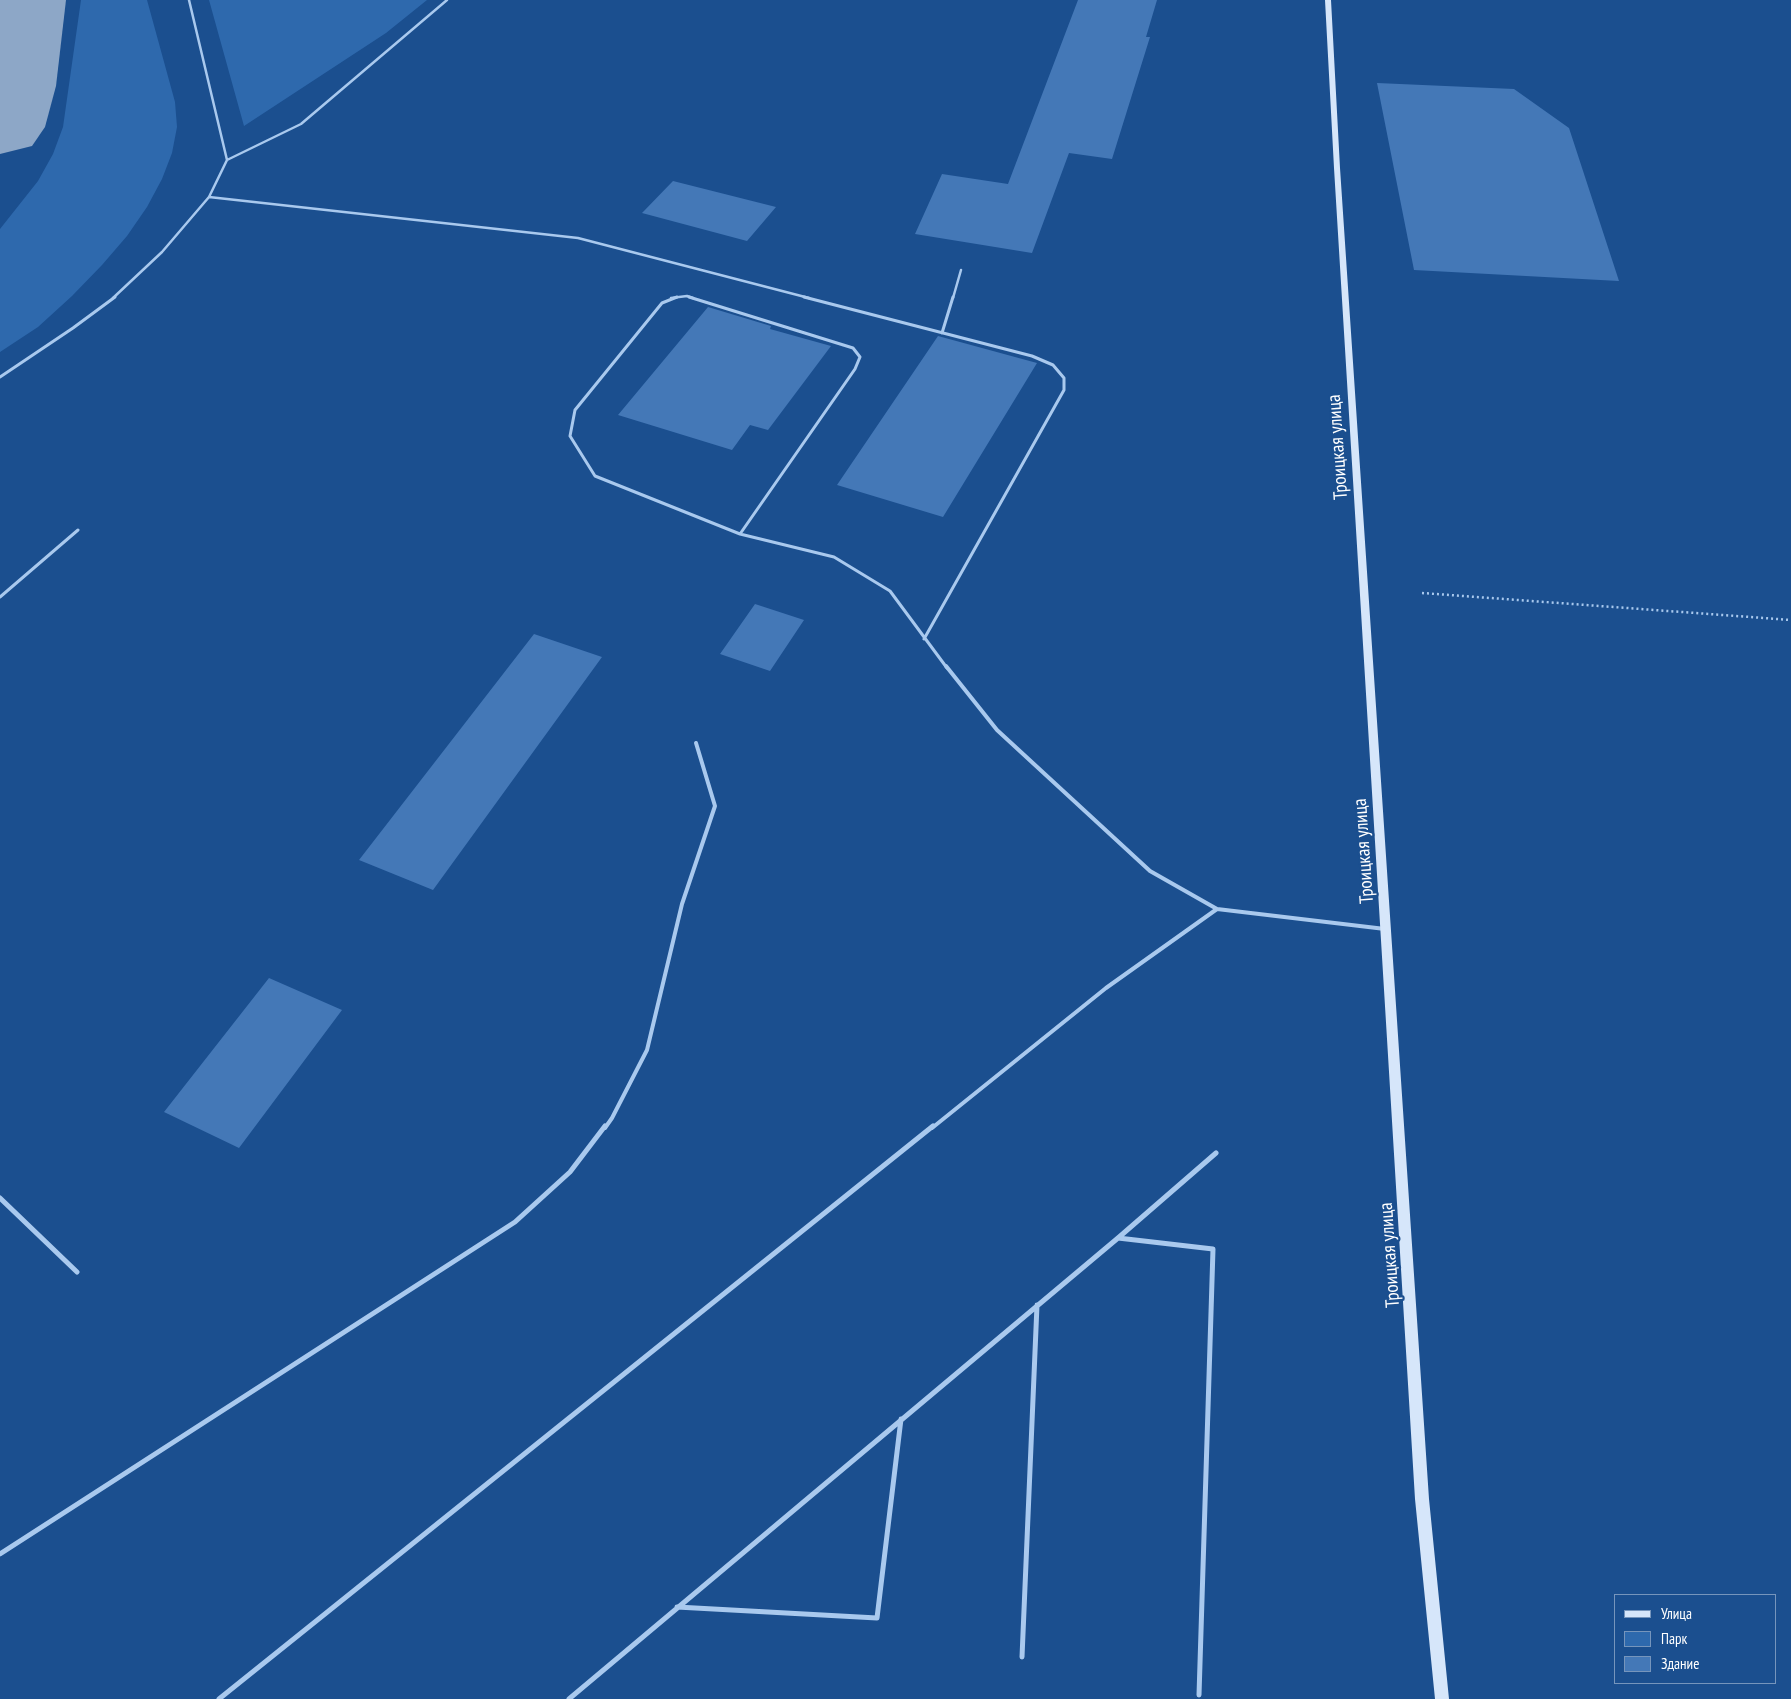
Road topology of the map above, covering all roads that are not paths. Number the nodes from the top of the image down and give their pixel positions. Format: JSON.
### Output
{"nodes":[{"id":1,"x":189,"y":0,"type":"edge"},
{"id":2,"x":447,"y":0,"type":"edge"},
{"id":3,"x":1328,"y":0,"type":"edge"},
{"id":4,"x":227,"y":160,"type":"junction"},
{"id":5,"x":209,"y":198,"type":"junction"},
{"id":6,"x":961,"y":270,"type":"dead end"},
{"id":7,"x":942,"y":333,"type":"junction"},
{"id":8,"x":0,"y":378,"type":"edge"},
{"id":9,"x":78,"y":530,"type":"dead end"},
{"id":10,"x":740,"y":534,"type":"junction"},
{"id":11,"x":0,"y":597,"type":"edge"},
{"id":12,"x":924,"y":639,"type":"junction"},
{"id":13,"x":696,"y":743,"type":"dead end"},
{"id":14,"x":1217,"y":909,"type":"junction"},
{"id":15,"x":1387,"y":930,"type":"junction"},
{"id":16,"x":1216,"y":1153,"type":"dead end"},
{"id":17,"x":0,"y":1198,"type":"edge"},
{"id":18,"x":1118,"y":1238,"type":"junction"},
{"id":19,"x":77,"y":1272,"type":"dead end"},
{"id":20,"x":1037,"y":1305,"type":"junction"},
{"id":21,"x":901,"y":1419,"type":"junction"},
{"id":22,"x":0,"y":1554,"type":"edge"},
{"id":23,"x":677,"y":1607,"type":"junction"},
{"id":24,"x":1022,"y":1657,"type":"dead end"},
{"id":25,"x":1199,"y":1695,"type":"dead end"},
{"id":26,"x":219,"y":1699,"type":"edge"},
{"id":27,"x":569,"y":1699,"type":"edge"},
{"id":28,"x":1442,"y":1699,"type":"edge"}],
"edges":[{"from":1,"to":4,"type":"lane"},
{"from":2,"to":4,"type":"lane"},
{"from":3,"to":15,"type":"street","name":"Троицкая улица"},
{"from":4,"to":5,"type":"lane"},
{"from":5,"to":7,"type":"lane"},
{"from":5,"to":8,"type":"lane"},
{"from":6,"to":7,"type":"lane"},
{"from":7,"to":12,"type":"lane"},
{"from":9,"to":11,"type":"lane"},
{"from":10,"to":10,"type":"lane"},
{"from":10,"to":12,"type":"lane"},
{"from":12,"to":14,"type":"lane"},
{"from":13,"to":22,"type":"lane"},
{"from":14,"to":15,"type":"lane"},
{"from":14,"to":26,"type":"lane"},
{"from":15,"to":28,"type":"street","name":"Троицкая улица"},
{"from":16,"to":18,"type":"lane"},
{"from":17,"to":19,"type":"lane"},
{"from":18,"to":20,"type":"lane"},
{"from":18,"to":25,"type":"lane"},
{"from":20,"to":21,"type":"lane"},
{"from":20,"to":24,"type":"lane"},
{"from":21,"to":23,"type":"lane"},
{"from":21,"to":23,"type":"lane"},
{"from":23,"to":27,"type":"lane"}]}
